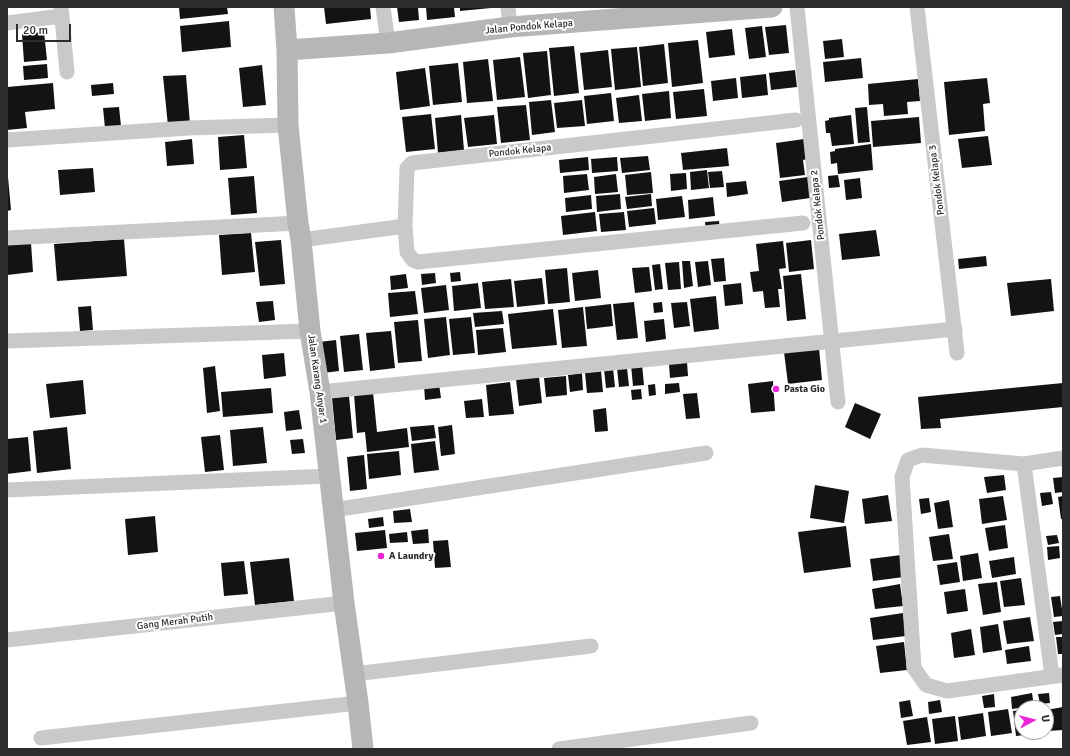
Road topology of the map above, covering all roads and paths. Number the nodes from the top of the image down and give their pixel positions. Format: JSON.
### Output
{"nodes":[{"id":1,"x":284,"y":7,"type":"edge"},
{"id":2,"x":383,"y":7,"type":"edge"},
{"id":3,"x":508,"y":7,"type":"edge"},
{"id":4,"x":772,"y":7,"type":"edge"},
{"id":5,"x":797,"y":7,"type":"edge"},
{"id":6,"x":917,"y":7,"type":"edge"},
{"id":7,"x":61,"y":12,"type":"edge"},
{"id":8,"x":7,"y":23,"type":"edge"},
{"id":9,"x":510,"y":27,"type":"junction"},
{"id":10,"x":388,"y":43,"type":"junction"},
{"id":11,"x":287,"y":50,"type":"junction"},
{"id":12,"x":67,"y":72,"type":"dead end"},
{"id":13,"x":796,"y":120,"type":"dead end"},
{"id":14,"x":288,"y":126,"type":"junction"},
{"id":15,"x":7,"y":140,"type":"edge"},
{"id":16,"x":803,"y":223,"type":"dead end"},
{"id":17,"x":405,"y":226,"type":"junction"},
{"id":18,"x":300,"y":232,"type":"junction"},
{"id":19,"x":7,"y":238,"type":"edge"},
{"id":20,"x":955,"y":329,"type":"junction"},
{"id":21,"x":310,"y":331,"type":"junction"},
{"id":22,"x":7,"y":341,"type":"edge"},
{"id":23,"x":832,"y":341,"type":"junction"},
{"id":24,"x":958,"y":354,"type":"dead end"},
{"id":25,"x":320,"y":392,"type":"junction"},
{"id":26,"x":838,"y":402,"type":"dead end"},
{"id":27,"x":706,"y":453,"type":"dead end"},
{"id":28,"x":1063,"y":458,"type":"edge"},
{"id":29,"x":1024,"y":464,"type":"junction"},
{"id":30,"x":329,"y":476,"type":"junction"},
{"id":31,"x":7,"y":490,"type":"edge"},
{"id":32,"x":333,"y":510,"type":"junction"},
{"id":33,"x":344,"y":603,"type":"junction"},
{"id":34,"x":7,"y":640,"type":"edge"},
{"id":35,"x":591,"y":646,"type":"dead end"},
{"id":36,"x":354,"y":674,"type":"junction"},
{"id":37,"x":1057,"y":675,"type":"edge"},
{"id":38,"x":358,"y":703,"type":"junction"},
{"id":39,"x":750,"y":723,"type":"dead end"},
{"id":40,"x":41,"y":738,"type":"dead end"},
{"id":41,"x":363,"y":749,"type":"edge"},
{"id":42,"x":559,"y":749,"type":"edge"}],
"edges":[{"from":1,"to":11,"type":"main road","name":"Jalan Karang Anyar 1"},
{"from":2,"to":10,"type":"street"},
{"from":3,"to":9,"type":"street"},
{"from":4,"to":9,"type":"main road","name":"Jalan Pondok Kelapa"},
{"from":5,"to":23,"type":"street","name":"Pondok Kelapa 2"},
{"from":6,"to":20,"type":"street","name":"Pondok Kelapa 3"},
{"from":7,"to":8,"type":"street"},
{"from":7,"to":12,"type":"street"},
{"from":9,"to":10,"type":"main road","name":"Jalan Pondok Kelapa"},
{"from":10,"to":11,"type":"main road","name":"Jalan Pondok Kelapa"},
{"from":11,"to":14,"type":"main road","name":"Jalan Karang Anyar 1"},
{"from":13,"to":17,"type":"street","name":"Pondok Kelapa"},
{"from":14,"to":15,"type":"street"},
{"from":14,"to":18,"type":"main road","name":"Jalan Karang Anyar 1"},
{"from":16,"to":17,"type":"street","name":"Pondok Kelapa"},
{"from":17,"to":18,"type":"street"},
{"from":18,"to":19,"type":"street"},
{"from":18,"to":21,"type":"main road","name":"Jalan Karang Anyar 1"},
{"from":20,"to":23,"type":"street"},
{"from":20,"to":24,"type":"street","name":"Pondok Kelapa 3"},
{"from":21,"to":22,"type":"street"},
{"from":21,"to":25,"type":"main road","name":"Jalan Karang Anyar 1"},
{"from":23,"to":25,"type":"street"},
{"from":23,"to":26,"type":"street","name":"Pondok Kelapa 2"},
{"from":25,"to":30,"type":"main road","name":"Jalan Karang Anyar 1"},
{"from":27,"to":32,"type":"street"},
{"from":28,"to":29,"type":"street"},
{"from":29,"to":37,"type":"street"},
{"from":29,"to":37,"type":"street"},
{"from":30,"to":31,"type":"street"},
{"from":30,"to":32,"type":"main road","name":"Jalan Karang Anyar 1"},
{"from":32,"to":33,"type":"main road","name":"Jalan Karang Anyar 1"},
{"from":33,"to":34,"type":"street","name":"Gang Merah Putih"},
{"from":33,"to":36,"type":"main road","name":"Jalan Karang Anyar 1"},
{"from":35,"to":36,"type":"street"},
{"from":36,"to":38,"type":"main road","name":"Jalan Karang Anyar 1"},
{"from":38,"to":40,"type":"street"},
{"from":38,"to":41,"type":"main road","name":"Jalan Karang Anyar 1"},
{"from":39,"to":42,"type":"street"}]}
